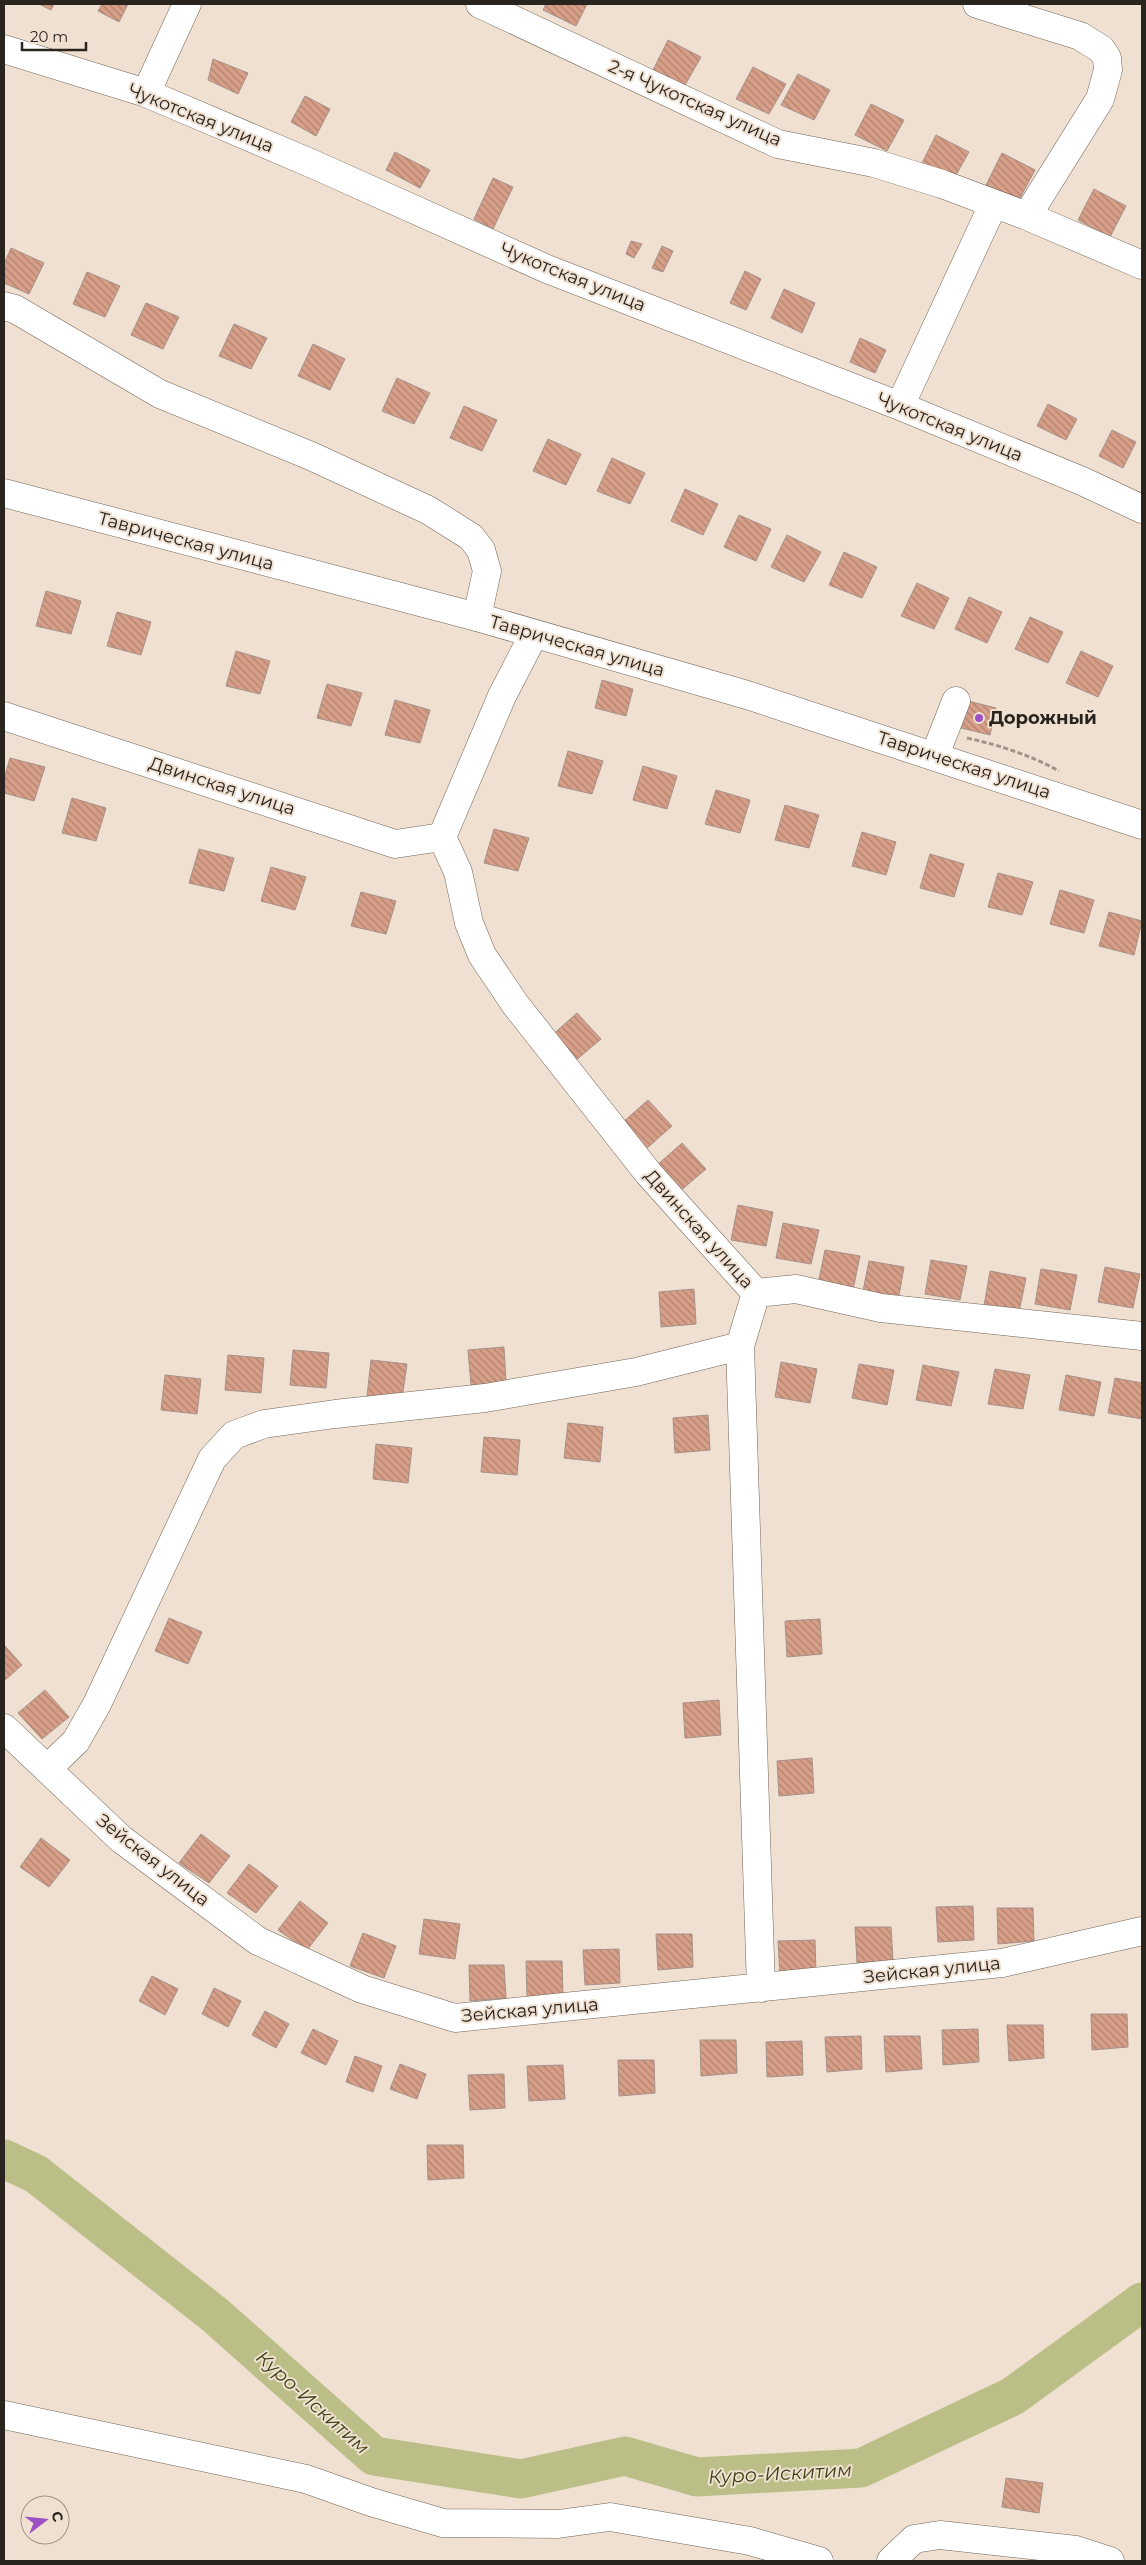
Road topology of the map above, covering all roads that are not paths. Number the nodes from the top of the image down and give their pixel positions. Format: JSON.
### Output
{"nodes":[{"id":1,"x":187,"y":4,"type":"edge"},
{"id":2,"x":480,"y":4,"type":"edge"},
{"id":3,"x":977,"y":4,"type":"edge"},
{"id":4,"x":4,"y":49,"type":"edge"},
{"id":5,"x":146,"y":93,"type":"junction"},
{"id":6,"x":993,"y":204,"type":"junction"},
{"id":7,"x":1027,"y":216,"type":"junction"},
{"id":8,"x":1142,"y":266,"type":"edge"},
{"id":9,"x":4,"y":306,"type":"edge"},
{"id":10,"x":900,"y":406,"type":"junction"},
{"id":11,"x":4,"y":493,"type":"edge"},
{"id":12,"x":1142,"y":509,"type":"edge"},
{"id":13,"x":477,"y":617,"type":"junction"},
{"id":14,"x":534,"y":634,"type":"junction"},
{"id":15,"x":956,"y":701,"type":"dead end"},
{"id":16,"x":4,"y":716,"type":"edge"},
{"id":17,"x":935,"y":755,"type":"junction"},
{"id":18,"x":1141,"y":820,"type":"edge"},
{"id":19,"x":442,"y":837,"type":"junction"},
{"id":20,"x":756,"y":1293,"type":"junction"},
{"id":21,"x":1142,"y":1336,"type":"edge"},
{"id":22,"x":740,"y":1346,"type":"junction"},
{"id":23,"x":4,"y":1728,"type":"edge"},
{"id":24,"x":47,"y":1769,"type":"junction"},
{"id":25,"x":1142,"y":1931,"type":"edge"},
{"id":26,"x":761,"y":1988,"type":"junction"},
{"id":27,"x":4,"y":2415,"type":"edge"},
{"id":28,"x":820,"y":2561,"type":"edge"},
{"id":29,"x":891,"y":2561,"type":"edge"},
{"id":30,"x":1110,"y":2561,"type":"edge"}],
"edges":[{"from":1,"to":5,"type":"street"},
{"from":2,"to":6,"type":"street","name":"2-я Чукотская улица"},
{"from":3,"to":7,"type":"street"},
{"from":4,"to":5,"type":"street","name":"Чукотская улица"},
{"from":5,"to":10,"type":"street","name":"Чукотская улица"},
{"from":6,"to":7,"type":"street","name":"2-я Чукотская улица"},
{"from":6,"to":10,"type":"street"},
{"from":7,"to":8,"type":"street","name":"2-я Чукотская улица"},
{"from":9,"to":13,"type":"street"},
{"from":10,"to":12,"type":"street","name":"Чукотская улица"},
{"from":11,"to":13,"type":"street","name":"Таврическая улица"},
{"from":13,"to":14,"type":"street","name":"Таврическая улица"},
{"from":14,"to":17,"type":"street","name":"Таврическая улица"},
{"from":14,"to":19,"type":"street"},
{"from":15,"to":17,"type":"street"},
{"from":16,"to":19,"type":"street","name":"Двинская улица"},
{"from":17,"to":18,"type":"street","name":"Таврическая улица"},
{"from":19,"to":20,"type":"street","name":"Двинская улица"},
{"from":20,"to":21,"type":"street","name":"Двинская улица"},
{"from":20,"to":22,"type":"street"},
{"from":22,"to":24,"type":"street"},
{"from":22,"to":26,"type":"street"},
{"from":23,"to":24,"type":"street","name":"Зейская улица"},
{"from":24,"to":26,"type":"street","name":"Зейская улица"},
{"from":25,"to":26,"type":"street","name":"Зейская улица"},
{"from":27,"to":28,"type":"street"},
{"from":29,"to":30,"type":"street"}]}
